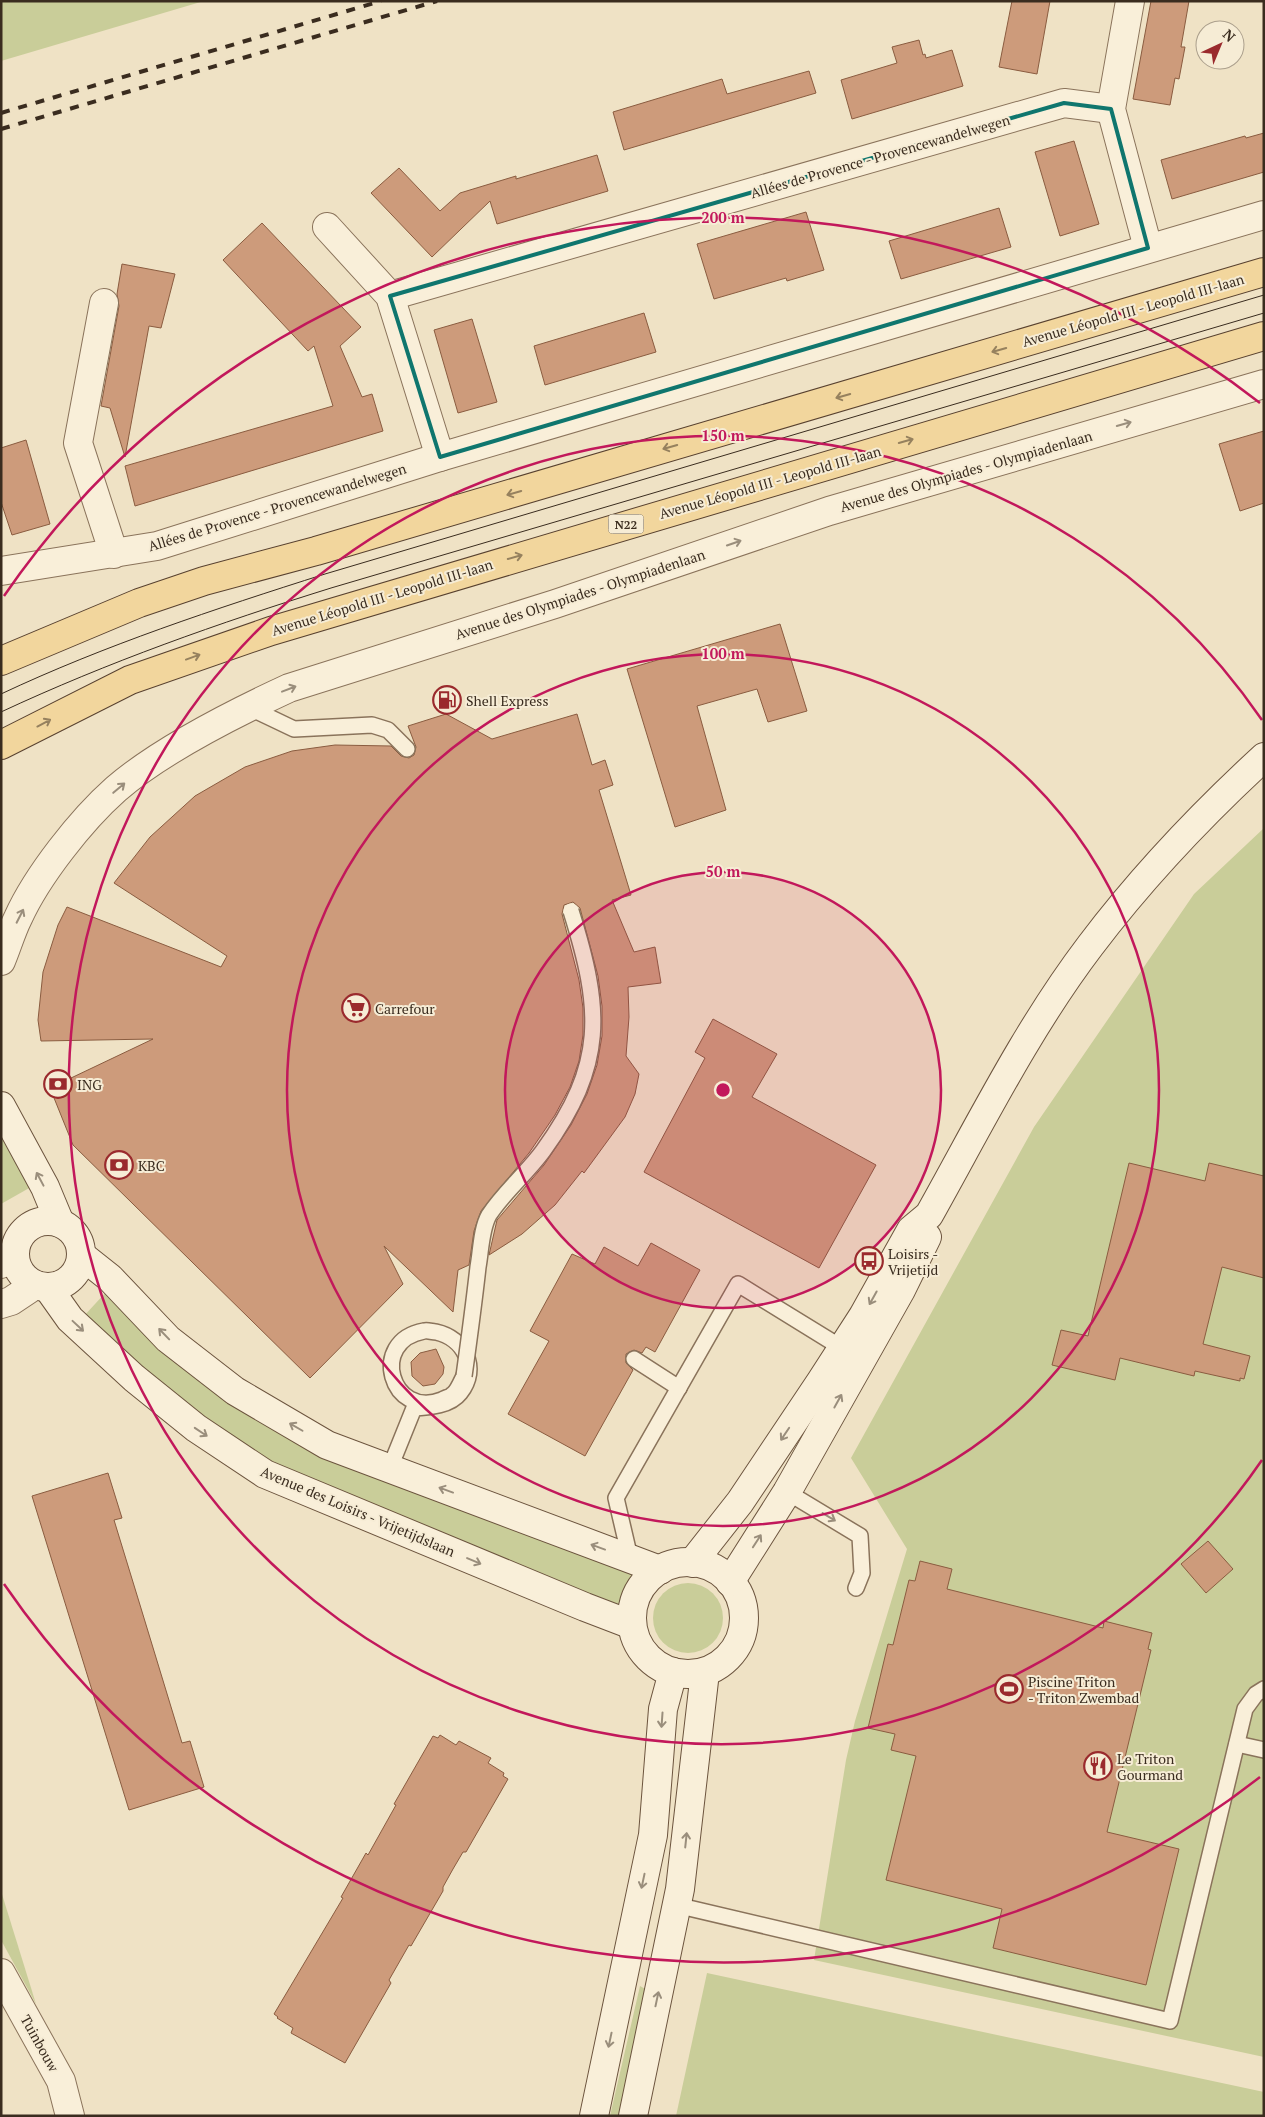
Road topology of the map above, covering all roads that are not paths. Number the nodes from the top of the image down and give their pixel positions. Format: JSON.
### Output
{"nodes":[{"id":1,"x":1130,"y":1,"type":"edge"},
{"id":2,"x":1111,"y":109,"type":"junction"},
{"id":3,"x":1264,"y":215,"type":"edge"},
{"id":4,"x":327,"y":227,"type":"dead end"},
{"id":5,"x":1148,"y":248,"type":"junction"},
{"id":6,"x":1264,"y":272,"type":"edge"},
{"id":7,"x":390,"y":296,"type":"junction"},
{"id":8,"x":104,"y":303,"type":"dead end"},
{"id":9,"x":1264,"y":336,"type":"edge"},
{"id":10,"x":1264,"y":384,"type":"edge"},
{"id":11,"x":440,"y":457,"type":"junction"},
{"id":12,"x":114,"y":554,"type":"junction"},
{"id":13,"x":1,"y":571,"type":"edge"},
{"id":14,"x":1,"y":661,"type":"edge"},
{"id":15,"x":248,"y":707,"type":"junction"},
{"id":16,"x":1,"y":745,"type":"edge"},
{"id":17,"x":407,"y":749,"type":"dead end"},
{"id":18,"x":1264,"y":757,"type":"edge"},
{"id":19,"x":571,"y":911,"type":"dead end"},
{"id":20,"x":1,"y":961,"type":"edge"},
{"id":21,"x":1,"y":1106,"type":"edge"},
{"id":22,"x":929,"y":1215,"type":"junction"},
{"id":23,"x":60,"y":1223,"type":"junction"},
{"id":24,"x":8,"y":1249,"type":"edge"},
{"id":25,"x":81,"y":1255,"type":"junction"},
{"id":26,"x":42,"y":1286,"type":"junction"},
{"id":27,"x":1,"y":1304,"type":"edge"},
{"id":28,"x":842,"y":1348,"type":"junction"},
{"id":29,"x":634,"y":1360,"type":"dead end"},
{"id":30,"x":679,"y":1388,"type":"junction"},
{"id":31,"x":389,"y":1470,"type":"junction"},
{"id":32,"x":787,"y":1492,"type":"junction"},
{"id":33,"x":630,"y":1558,"type":"junction"},
{"id":34,"x":692,"y":1562,"type":"junction"},
{"id":35,"x":660,"y":1570,"type":"junction"},
{"id":36,"x":730,"y":1582,"type":"junction"},
{"id":37,"x":856,"y":1588,"type":"dead end"},
{"id":38,"x":632,"y":1625,"type":"junction"},
{"id":39,"x":673,"y":1672,"type":"junction"},
{"id":40,"x":705,"y":1672,"type":"junction"},
{"id":41,"x":1264,"y":1689,"type":"edge"},
{"id":42,"x":1237,"y":1744,"type":"junction"},
{"id":43,"x":1264,"y":1750,"type":"edge"},
{"id":44,"x":676,"y":1904,"type":"junction"},
{"id":45,"x":1,"y":1973,"type":"edge"},
{"id":46,"x":70,"y":2116,"type":"edge"},
{"id":47,"x":594,"y":2116,"type":"edge"},
{"id":48,"x":633,"y":2116,"type":"edge"}],
"edges":[{"from":1,"to":2,"type":"street"},
{"from":2,"to":5,"type":"street"},
{"from":2,"to":7,"type":"street","name":"Allées de Provence - Provencewandelwegen"},
{"from":3,"to":5,"type":"street","name":"Allées de Provence - Provencewandelwegen"},
{"from":4,"to":7,"type":"street"},
{"from":5,"to":11,"type":"street","name":"Allées de Provence - Provencewandelwegen"},
{"from":6,"to":14,"type":"main road","name":"Avenue Léopold III - Leopold III-laan","one_way":true},
{"from":7,"to":11,"type":"street"},
{"from":8,"to":12,"type":"street"},
{"from":16,"to":9,"type":"main road","name":"Avenue Léopold III - Leopold III-laan","number":"N22","one_way":true},
{"from":15,"to":10,"type":"street","name":"Avenue des Olympiades - Olympiadenlaan","one_way":true},
{"from":11,"to":12,"type":"street","name":"Allées de Provence - Provencewandelwegen"},
{"from":12,"to":13,"type":"street","name":"Allées de Provence - Provencewandelwegen"},
{"from":15,"to":17,"type":"lane"},
{"from":20,"to":15,"type":"street","name":"Avenue des Olympiades - Olympiadenlaan","one_way":true},
{"from":18,"to":22,"type":"street"},
{"from":19,"to":31,"type":"lane","bridge":true},
{"from":23,"to":21,"type":"street","one_way":true},
{"from":22,"to":28,"type":"street","one_way":true},
{"from":32,"to":22,"type":"street","one_way":true},
{"from":23,"to":24,"type":"street"},
{"from":23,"to":25,"type":"street"},
{"from":24,"to":26,"type":"street"},
{"from":25,"to":26,"type":"street"},
{"from":31,"to":25,"type":"street","one_way":true},
{"from":26,"to":27,"type":"street"},
{"from":26,"to":38,"type":"street","name":"Avenue des Loisirs - Vrijetijdslaan","one_way":true},
{"from":28,"to":30,"type":"lane"},
{"from":28,"to":34,"type":"street","one_way":true},
{"from":29,"to":30,"type":"lane"},
{"from":30,"to":33,"type":"lane"},
{"from":33,"to":31,"type":"street","one_way":true},
{"from":36,"to":32,"type":"street","one_way":true},
{"from":32,"to":37,"type":"lane","one_way":true},
{"from":33,"to":35,"type":"street"},
{"from":34,"to":35,"type":"street"},
{"from":34,"to":36,"type":"street"},
{"from":35,"to":38,"type":"street"},
{"from":36,"to":40,"type":"street"},
{"from":38,"to":39,"type":"street"},
{"from":39,"to":40,"type":"street"},
{"from":39,"to":47,"type":"street","one_way":true},
{"from":44,"to":40,"type":"street","one_way":true},
{"from":41,"to":42,"type":"lane"},
{"from":42,"to":43,"type":"lane"},
{"from":42,"to":44,"type":"lane"},
{"from":48,"to":44,"type":"street","one_way":true},
{"from":45,"to":46,"type":"street","name":"Tuinbouw"}]}
